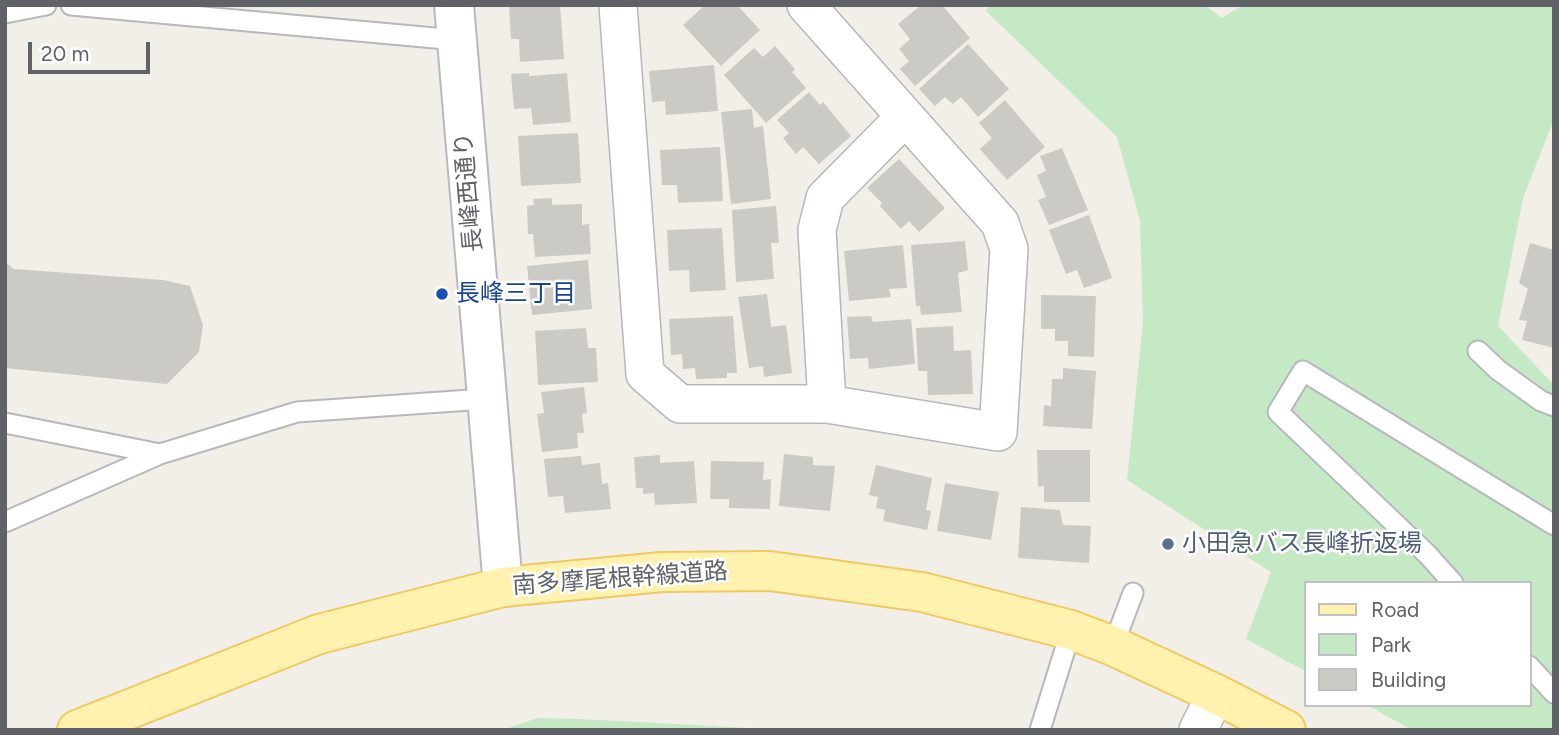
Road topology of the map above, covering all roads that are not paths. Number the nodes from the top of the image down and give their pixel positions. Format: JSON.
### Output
{"nodes":[{"id":1,"x":46,"y":5,"type":"edge"},
{"id":2,"x":71,"y":5,"type":"edge"},
{"id":3,"x":618,"y":5,"type":"edge"},
{"id":4,"x":806,"y":5,"type":"edge"},
{"id":5,"x":5,"y":13,"type":"edge"},
{"id":6,"x":455,"y":23,"type":"edge"},
{"id":7,"x":905,"y":117,"type":"junction"},
{"id":8,"x":1478,"y":351,"type":"dead end"},
{"id":9,"x":485,"y":400,"type":"junction"},
{"id":10,"x":827,"y":404,"type":"junction"},
{"id":11,"x":1554,"y":406,"type":"edge"},
{"id":12,"x":5,"y":423,"type":"edge"},
{"id":13,"x":160,"y":454,"type":"junction"},
{"id":14,"x":5,"y":522,"type":"edge"},
{"id":15,"x":1554,"y":525,"type":"edge"},
{"id":16,"x":1451,"y":581,"type":"edge"},
{"id":17,"x":503,"y":587,"type":"junction"},
{"id":18,"x":1133,"y":593,"type":"dead end"},
{"id":19,"x":1071,"y":631,"type":"junction"},
{"id":20,"x":1113,"y":646,"type":"junction"},
{"id":21,"x":1531,"y":668,"type":"edge"},
{"id":22,"x":1554,"y":693,"type":"edge"},
{"id":23,"x":1216,"y":694,"type":"junction"},
{"id":24,"x":76,"y":730,"type":"edge"},
{"id":25,"x":1040,"y":730,"type":"edge"},
{"id":26,"x":1198,"y":730,"type":"edge"},
{"id":27,"x":1286,"y":730,"type":"edge"}],
"edges":[{"from":1,"to":5,"type":"lane"},
{"from":2,"to":6,"type":"lane"},
{"from":3,"to":10,"type":"street"},
{"from":4,"to":7,"type":"street"},
{"from":6,"to":9,"type":"street","name":"長峰西通り"},
{"from":7,"to":10,"type":"street"},
{"from":7,"to":10,"type":"street"},
{"from":8,"to":11,"type":"lane"},
{"from":9,"to":13,"type":"lane"},
{"from":9,"to":17,"type":"street","name":"長峰西通り"},
{"from":12,"to":13,"type":"lane"},
{"from":13,"to":14,"type":"lane"},
{"from":15,"to":16,"type":"lane"},
{"from":17,"to":19,"type":"main road","name":"南多摩尾根幹線道路"},
{"from":17,"to":24,"type":"main road","name":"南多摩尾根幹線道路"},
{"from":18,"to":20,"type":"lane"},
{"from":19,"to":20,"type":"main road","name":"南多摩尾根幹線道路"},
{"from":19,"to":25,"type":"lane"},
{"from":20,"to":23,"type":"main road","name":"南多摩尾根幹線道路"},
{"from":21,"to":22,"type":"lane"},
{"from":23,"to":26,"type":"street"},
{"from":23,"to":27,"type":"main road","name":"南多摩尾根幹線道路"}]}
